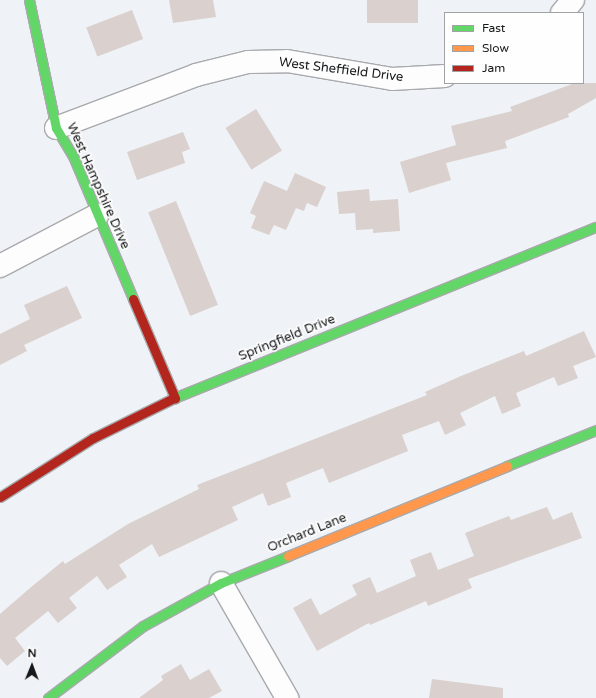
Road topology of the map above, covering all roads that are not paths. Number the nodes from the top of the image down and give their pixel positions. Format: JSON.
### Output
{"nodes":[{"id":1,"x":29,"y":0,"type":"edge"},
{"id":2,"x":573,"y":0,"type":"edge"},
{"id":3,"x":563,"y":12,"type":"edge"},
{"id":4,"x":444,"y":76,"type":"edge"},
{"id":5,"x":56,"y":128,"type":"junction"},
{"id":6,"x":97,"y":215,"type":"junction"},
{"id":7,"x":596,"y":227,"type":"edge"},
{"id":8,"x":0,"y":266,"type":"edge"},
{"id":9,"x":176,"y":398,"type":"junction"},
{"id":10,"x":596,"y":430,"type":"edge"},
{"id":11,"x":0,"y":497,"type":"edge"},
{"id":12,"x":221,"y":583,"type":"junction"},
{"id":13,"x":48,"y":698,"type":"edge"},
{"id":14,"x":287,"y":698,"type":"edge"}],
"edges":[{"from":1,"to":5,"type":"street","name":"West Hampshire Drive"},
{"from":2,"to":3,"type":"street"},
{"from":4,"to":5,"type":"street","name":"West Sheffield Drive"},
{"from":5,"to":6,"type":"street","name":"West Hampshire Drive"},
{"from":6,"to":8,"type":"street"},
{"from":6,"to":9,"type":"street","name":"West Hampshire Drive"},
{"from":7,"to":9,"type":"street","name":"Springfield Drive"},
{"from":9,"to":11,"type":"street","name":"Springfield Drive"},
{"from":10,"to":12,"type":"street","name":"Orchard Lane"},
{"from":12,"to":13,"type":"street","name":"Orchard Lane"},
{"from":12,"to":14,"type":"street"}]}
